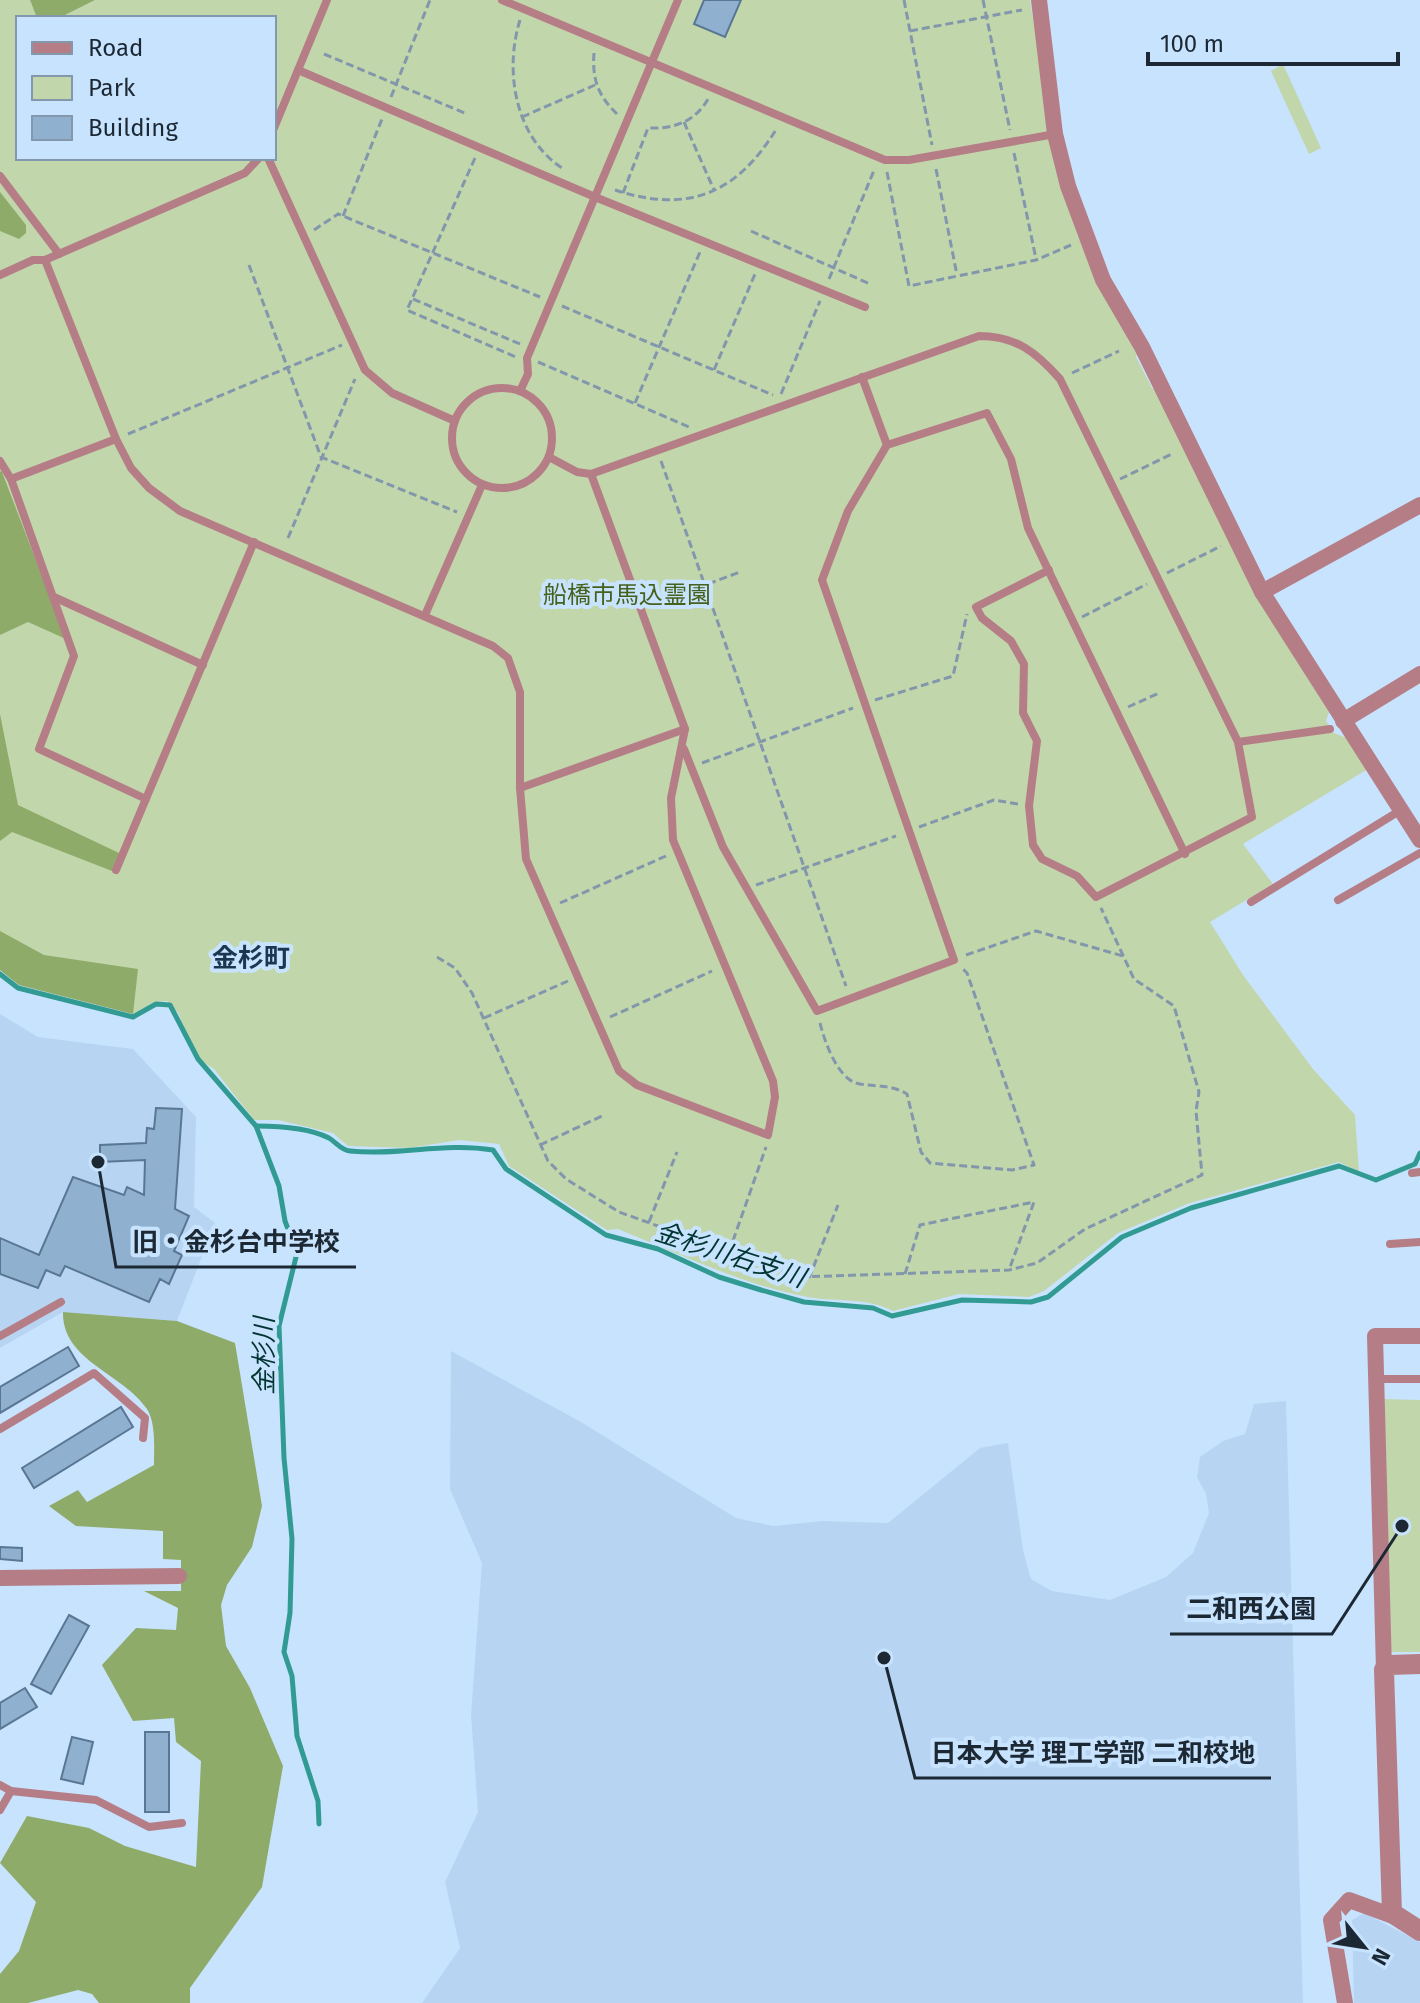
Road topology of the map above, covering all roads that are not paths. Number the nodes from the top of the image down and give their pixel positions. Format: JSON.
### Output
{"nodes":[{"id":1,"x":327,"y":0,"type":"edge"},
{"id":2,"x":502,"y":0,"type":"edge"},
{"id":3,"x":678,"y":0,"type":"edge"},
{"id":4,"x":1032,"y":4,"type":"edge"},
{"id":5,"x":523,"y":6,"type":"edge"},
{"id":6,"x":652,"y":62,"type":"junction"},
{"id":7,"x":298,"y":70,"type":"junction"},
{"id":8,"x":276,"y":123,"type":"edge"},
{"id":9,"x":1055,"y":134,"type":"junction"},
{"id":10,"x":257,"y":160,"type":"edge"},
{"id":11,"x":269,"y":160,"type":"edge"},
{"id":12,"x":0,"y":176,"type":"edge"},
{"id":13,"x":595,"y":197,"type":"junction"},
{"id":14,"x":59,"y":254,"type":"junction"},
{"id":15,"x":45,"y":260,"type":"junction"},
{"id":16,"x":0,"y":275,"type":"edge"},
{"id":17,"x":865,"y":307,"type":"dead end"},
{"id":18,"x":862,"y":377,"type":"junction"},
{"id":19,"x":520,"y":391,"type":"junction"},
{"id":20,"x":455,"y":421,"type":"junction"},
{"id":21,"x":116,"y":439,"type":"junction"},
{"id":22,"x":887,"y":445,"type":"junction"},
{"id":23,"x":549,"y":457,"type":"junction"},
{"id":24,"x":0,"y":461,"type":"edge"},
{"id":25,"x":591,"y":474,"type":"junction"},
{"id":26,"x":11,"y":479,"type":"junction"},
{"id":27,"x":482,"y":485,"type":"junction"},
{"id":28,"x":1420,"y":505,"type":"edge"},
{"id":29,"x":254,"y":542,"type":"junction"},
{"id":30,"x":1049,"y":570,"type":"junction"},
{"id":31,"x":1262,"y":592,"type":"junction"},
{"id":32,"x":54,"y":597,"type":"junction"},
{"id":33,"x":425,"y":615,"type":"junction"},
{"id":34,"x":203,"y":665,"type":"junction"},
{"id":35,"x":1420,"y":674,"type":"edge"},
{"id":36,"x":1337,"y":725,"type":"junction"},
{"id":37,"x":685,"y":729,"type":"junction"},
{"id":38,"x":1238,"y":742,"type":"junction"},
{"id":39,"x":684,"y":748,"type":"junction"},
{"id":40,"x":520,"y":788,"type":"junction"},
{"id":41,"x":146,"y":799,"type":"junction"},
{"id":42,"x":1401,"y":810,"type":"junction"},
{"id":43,"x":1420,"y":840,"type":"edge"},
{"id":44,"x":1420,"y":853,"type":"edge"},
{"id":45,"x":1185,"y":854,"type":"junction"},
{"id":46,"x":116,"y":870,"type":"dead end"},
{"id":47,"x":1338,"y":900,"type":"dead end"},
{"id":48,"x":1251,"y":902,"type":"dead end"},
{"id":49,"x":1420,"y":1242,"type":"edge"},
{"id":50,"x":1390,"y":1244,"type":"dead end"},
{"id":51,"x":61,"y":1302,"type":"dead end"},
{"id":52,"x":0,"y":1336,"type":"edge"},
{"id":53,"x":1420,"y":1336,"type":"edge"},
{"id":54,"x":1376,"y":1379,"type":"junction"},
{"id":55,"x":1420,"y":1379,"type":"edge"},
{"id":56,"x":0,"y":1429,"type":"edge"},
{"id":57,"x":143,"y":1438,"type":"dead end"},
{"id":58,"x":179,"y":1576,"type":"dead end"},
{"id":59,"x":0,"y":1578,"type":"edge"},
{"id":60,"x":1420,"y":1664,"type":"edge"},
{"id":61,"x":1384,"y":1670,"type":"junction"},
{"id":62,"x":0,"y":1785,"type":"edge"},
{"id":63,"x":11,"y":1791,"type":"junction"},
{"id":64,"x":0,"y":1810,"type":"edge"},
{"id":65,"x":182,"y":1823,"type":"dead end"},
{"id":66,"x":1393,"y":1916,"type":"junction"},
{"id":67,"x":1420,"y":1931,"type":"edge"},
{"id":68,"x":1345,"y":2003,"type":"edge"}],
"edges":[{"from":1,"to":7,"type":"lane"},
{"from":2,"to":5,"type":"lane"},
{"from":3,"to":6,"type":"lane"},
{"from":4,"to":9,"type":"street"},
{"from":5,"to":6,"type":"lane"},
{"from":6,"to":9,"type":"lane"},
{"from":6,"to":13,"type":"lane"},
{"from":7,"to":8,"type":"lane"},
{"from":7,"to":13,"type":"lane"},
{"from":9,"to":31,"type":"street"},
{"from":10,"to":14,"type":"lane"},
{"from":11,"to":20,"type":"lane"},
{"from":12,"to":14,"type":"lane"},
{"from":13,"to":17,"type":"lane"},
{"from":13,"to":19,"type":"lane"},
{"from":14,"to":15,"type":"lane"},
{"from":15,"to":16,"type":"lane"},
{"from":15,"to":21,"type":"lane"},
{"from":18,"to":22,"type":"lane"},
{"from":18,"to":25,"type":"lane"},
{"from":18,"to":38,"type":"lane"},
{"from":19,"to":20,"type":"lane"},
{"from":19,"to":23,"type":"lane"},
{"from":20,"to":27,"type":"lane"},
{"from":21,"to":26,"type":"lane"},
{"from":21,"to":29,"type":"lane"},
{"from":22,"to":30,"type":"lane"},
{"from":22,"to":39,"type":"lane"},
{"from":23,"to":25,"type":"lane"},
{"from":23,"to":27,"type":"lane"},
{"from":24,"to":26,"type":"lane"},
{"from":25,"to":37,"type":"lane"},
{"from":26,"to":32,"type":"lane"},
{"from":27,"to":33,"type":"lane"},
{"from":28,"to":31,"type":"street"},
{"from":29,"to":33,"type":"lane"},
{"from":29,"to":34,"type":"lane"},
{"from":30,"to":45,"type":"lane"},
{"from":30,"to":45,"type":"lane"},
{"from":31,"to":36,"type":"street"},
{"from":32,"to":34,"type":"lane"},
{"from":32,"to":41,"type":"lane"},
{"from":33,"to":40,"type":"lane"},
{"from":34,"to":41,"type":"lane"},
{"from":35,"to":36,"type":"street"},
{"from":36,"to":38,"type":"lane"},
{"from":36,"to":42,"type":"street"},
{"from":37,"to":39,"type":"lane"},
{"from":37,"to":40,"type":"lane"},
{"from":38,"to":45,"type":"lane"},
{"from":39,"to":40,"type":"lane"},
{"from":41,"to":46,"type":"lane"},
{"from":42,"to":43,"type":"street"},
{"from":42,"to":48,"type":"lane"},
{"from":44,"to":47,"type":"lane"},
{"from":49,"to":50,"type":"lane"},
{"from":51,"to":52,"type":"lane"},
{"from":53,"to":54,"type":"street"},
{"from":54,"to":55,"type":"lane"},
{"from":54,"to":61,"type":"street"},
{"from":56,"to":57,"type":"lane"},
{"from":58,"to":59,"type":"street"},
{"from":60,"to":61,"type":"street"},
{"from":61,"to":66,"type":"street"},
{"from":62,"to":63,"type":"lane"},
{"from":63,"to":64,"type":"lane"},
{"from":63,"to":65,"type":"lane"},
{"from":66,"to":67,"type":"street"},
{"from":66,"to":68,"type":"street"}]}
